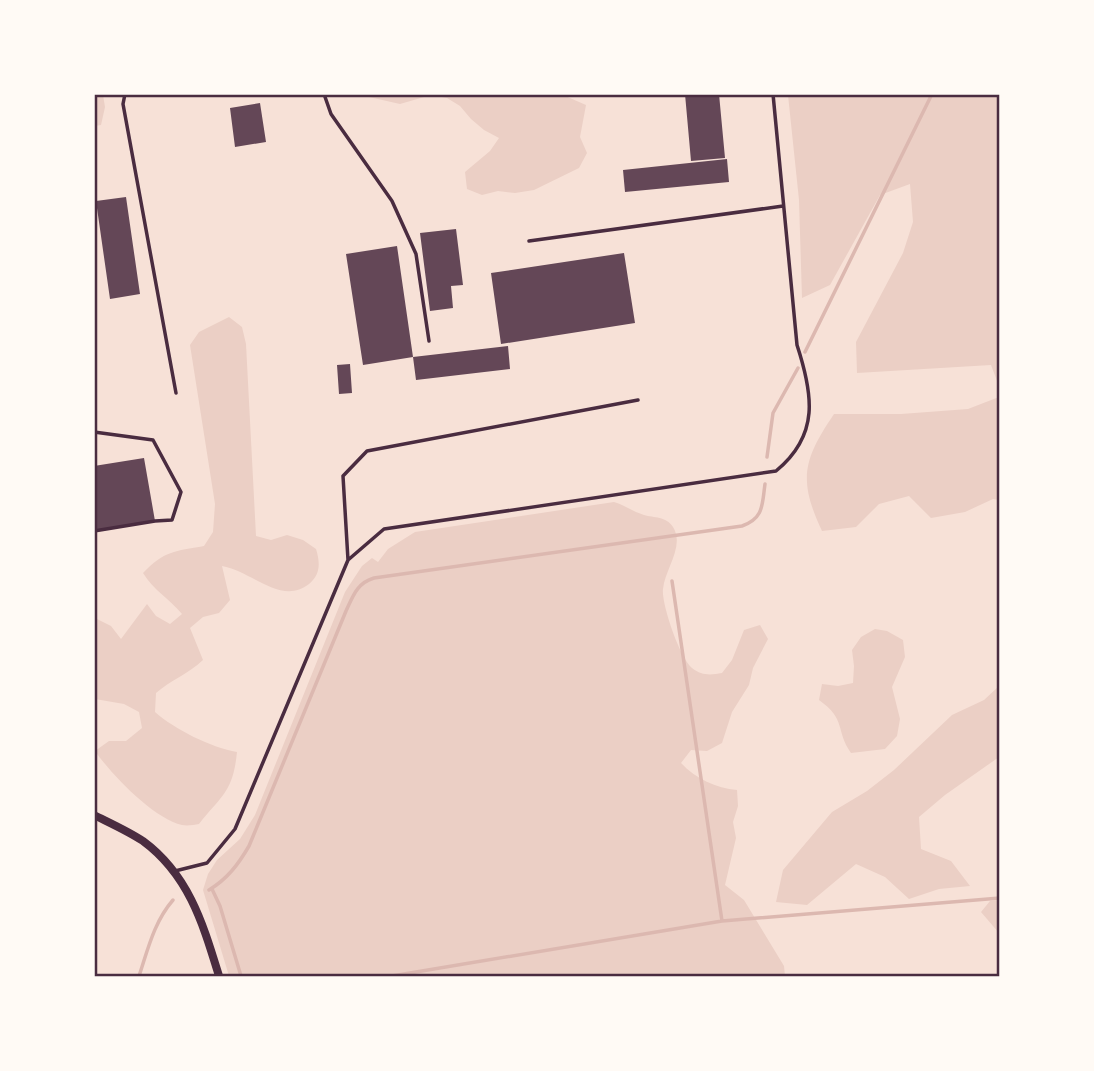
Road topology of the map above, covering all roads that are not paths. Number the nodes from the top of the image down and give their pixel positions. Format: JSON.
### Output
{"nodes":[{"id":1,"x":125,"y":94,"type":"edge"},
{"id":2,"x":324,"y":94,"type":"edge"},
{"id":3,"x":773,"y":94,"type":"edge"},
{"id":4,"x":783,"y":206,"type":"junction"},
{"id":5,"x":529,"y":241,"type":"dead end"},
{"id":6,"x":429,"y":341,"type":"dead end"},
{"id":7,"x":176,"y":393,"type":"dead end"},
{"id":8,"x":638,"y":400,"type":"dead end"},
{"id":9,"x":94,"y":432,"type":"edge"},
{"id":10,"x":94,"y":531,"type":"edge"},
{"id":11,"x":348,"y":560,"type":"junction"},
{"id":12,"x":94,"y":815,"type":"edge"},
{"id":13,"x":175,"y":871,"type":"junction"},
{"id":14,"x":219,"y":976,"type":"edge"}],
"edges":[{"from":1,"to":7,"type":"lane"},
{"from":2,"to":6,"type":"lane"},
{"from":3,"to":4,"type":"lane"},
{"from":4,"to":5,"type":"lane"},
{"from":4,"to":11,"type":"lane"},
{"from":8,"to":11,"type":"lane"},
{"from":9,"to":10,"type":"lane"},
{"from":11,"to":13,"type":"lane"},
{"from":12,"to":13,"type":"street"},
{"from":13,"to":14,"type":"street"}]}
